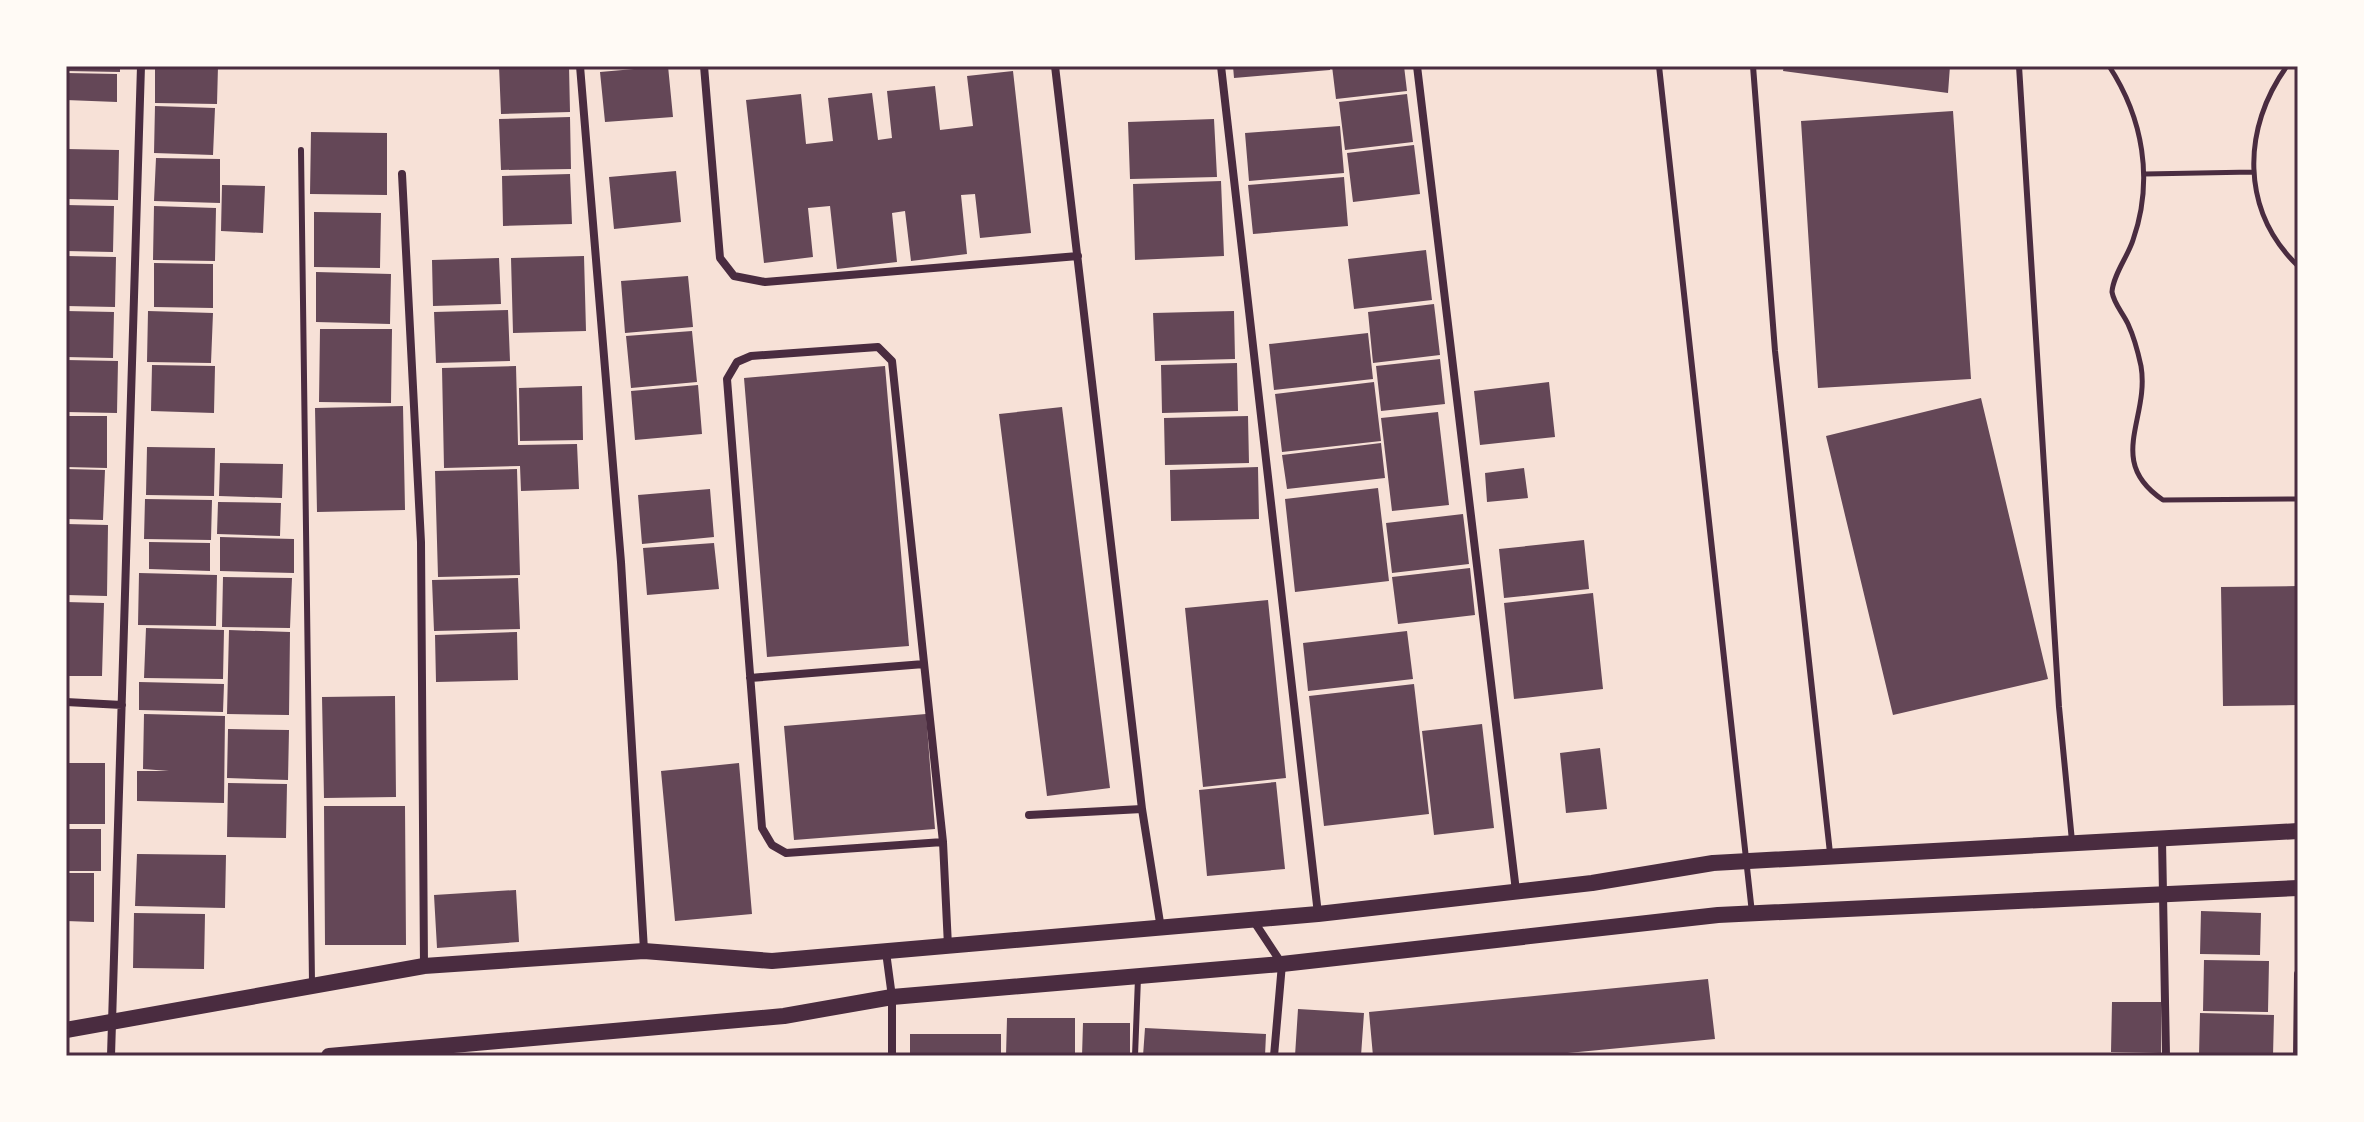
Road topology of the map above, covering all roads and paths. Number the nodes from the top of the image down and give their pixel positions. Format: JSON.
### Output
{"nodes":[{"id":1,"x":141,"y":66,"type":"edge"},
{"id":2,"x":580,"y":66,"type":"edge"},
{"id":3,"x":704,"y":66,"type":"edge"},
{"id":4,"x":716,"y":66,"type":"edge"},
{"id":5,"x":1055,"y":66,"type":"edge"},
{"id":6,"x":1221,"y":66,"type":"edge"},
{"id":7,"x":1417,"y":66,"type":"edge"},
{"id":8,"x":1659,"y":66,"type":"edge"},
{"id":9,"x":1753,"y":66,"type":"edge"},
{"id":10,"x":2019,"y":66,"type":"edge"},
{"id":11,"x":2109,"y":66,"type":"edge"},
{"id":12,"x":2287,"y":66,"type":"edge"},
{"id":13,"x":301,"y":150,"type":"dead end"},
{"id":14,"x":2253,"y":172,"type":"junction"},
{"id":15,"x":402,"y":174,"type":"dead end"},
{"id":16,"x":2145,"y":174,"type":"junction"},
{"id":17,"x":1078,"y":256,"type":"junction"},
{"id":18,"x":2298,"y":266,"type":"edge"},
{"id":19,"x":2298,"y":499,"type":"edge"},
{"id":20,"x":924,"y":664,"type":"junction"},
{"id":21,"x":750,"y":678,"type":"junction"},
{"id":22,"x":66,"y":702,"type":"edge"},
{"id":23,"x":122,"y":705,"type":"junction"},
{"id":24,"x":1142,"y":809,"type":"junction"},
{"id":25,"x":1029,"y":815,"type":"dead end"},
{"id":26,"x":2298,"y":831,"type":"edge"},
{"id":27,"x":2162,"y":840,"type":"junction"},
{"id":28,"x":943,"y":842,"type":"junction"},
{"id":29,"x":2072,"y":844,"type":"junction"},
{"id":30,"x":1831,"y":857,"type":"junction"},
{"id":31,"x":1748,"y":861,"type":"junction"},
{"id":32,"x":2298,"y":888,"type":"edge"},
{"id":33,"x":1516,"y":891,"type":"junction"},
{"id":34,"x":2164,"y":895,"type":"junction"},
{"id":35,"x":1752,"y":913,"type":"junction"},
{"id":36,"x":1318,"y":914,"type":"junction"},
{"id":37,"x":1253,"y":920,"type":"junction"},
{"id":38,"x":1161,"y":929,"type":"junction"},
{"id":39,"x":948,"y":946,"type":"junction"},
{"id":40,"x":644,"y":951,"type":"junction"},
{"id":41,"x":886,"y":952,"type":"junction"},
{"id":42,"x":1282,"y":964,"type":"junction"},
{"id":43,"x":424,"y":966,"type":"junction"},
{"id":44,"x":1138,"y":974,"type":"junction"},
{"id":45,"x":2298,"y":974,"type":"edge"},
{"id":46,"x":312,"y":988,"type":"junction"},
{"id":47,"x":892,"y":997,"type":"junction"},
{"id":48,"x":112,"y":1022,"type":"junction"},
{"id":49,"x":66,"y":1030,"type":"edge"},
{"id":50,"x":452,"y":1050,"type":"edge"},
{"id":51,"x":366,"y":1054,"type":"edge"},
{"id":52,"x":111,"y":1056,"type":"edge"},
{"id":53,"x":329,"y":1056,"type":"edge"},
{"id":54,"x":892,"y":1056,"type":"edge"},
{"id":55,"x":1135,"y":1056,"type":"edge"},
{"id":56,"x":1274,"y":1056,"type":"edge"},
{"id":57,"x":2166,"y":1056,"type":"edge"},
{"id":58,"x":2297,"y":1056,"type":"edge"}],
"edges":[{"from":1,"to":23,"type":"street"},
{"from":2,"to":40,"type":"street"},
{"from":3,"to":4,"type":"street"},
{"from":3,"to":17,"type":"street"},
{"from":5,"to":17,"type":"street"},
{"from":6,"to":36,"type":"street"},
{"from":7,"to":33,"type":"street"},
{"from":8,"to":31,"type":"lane"},
{"from":9,"to":30,"type":"lane"},
{"from":10,"to":29,"type":"lane"},
{"from":11,"to":16,"type":"path"},
{"from":12,"to":14,"type":"path"},
{"from":13,"to":46,"type":"lane"},
{"from":14,"to":16,"type":"path"},
{"from":14,"to":18,"type":"path"},
{"from":15,"to":43,"type":"street"},
{"from":16,"to":19,"type":"path"},
{"from":17,"to":24,"type":"street"},
{"from":20,"to":21,"type":"street"},
{"from":20,"to":21,"type":"street"},
{"from":20,"to":28,"type":"street"},
{"from":21,"to":28,"type":"street"},
{"from":22,"to":23,"type":"street"},
{"from":23,"to":48,"type":"street"},
{"from":24,"to":25,"type":"street"},
{"from":24,"to":38,"type":"street"},
{"from":26,"to":27,"type":"main road"},
{"from":27,"to":29,"type":"main road"},
{"from":27,"to":34,"type":"street"},
{"from":28,"to":39,"type":"street"},
{"from":29,"to":30,"type":"main road"},
{"from":30,"to":31,"type":"main road"},
{"from":31,"to":33,"type":"main road"},
{"from":31,"to":35,"type":"lane"},
{"from":32,"to":34,"type":"main road"},
{"from":33,"to":36,"type":"main road"},
{"from":34,"to":35,"type":"main road"},
{"from":34,"to":57,"type":"street"},
{"from":35,"to":42,"type":"main road"},
{"from":36,"to":37,"type":"main road"},
{"from":37,"to":38,"type":"main road"},
{"from":37,"to":42,"type":"street"},
{"from":38,"to":39,"type":"main road"},
{"from":39,"to":41,"type":"main road"},
{"from":40,"to":41,"type":"main road"},
{"from":40,"to":43,"type":"main road"},
{"from":41,"to":47,"type":"street"},
{"from":42,"to":44,"type":"main road"},
{"from":42,"to":56,"type":"street"},
{"from":43,"to":46,"type":"main road"},
{"from":44,"to":47,"type":"main road"},
{"from":44,"to":55,"type":"lane"},
{"from":45,"to":58,"type":"street"},
{"from":46,"to":48,"type":"main road"},
{"from":47,"to":50,"type":"main road"},
{"from":47,"to":54,"type":"street"},
{"from":48,"to":49,"type":"main road"},
{"from":48,"to":52,"type":"street"},
{"from":50,"to":51,"type":"main road"},
{"from":51,"to":53,"type":"main road"}]}
